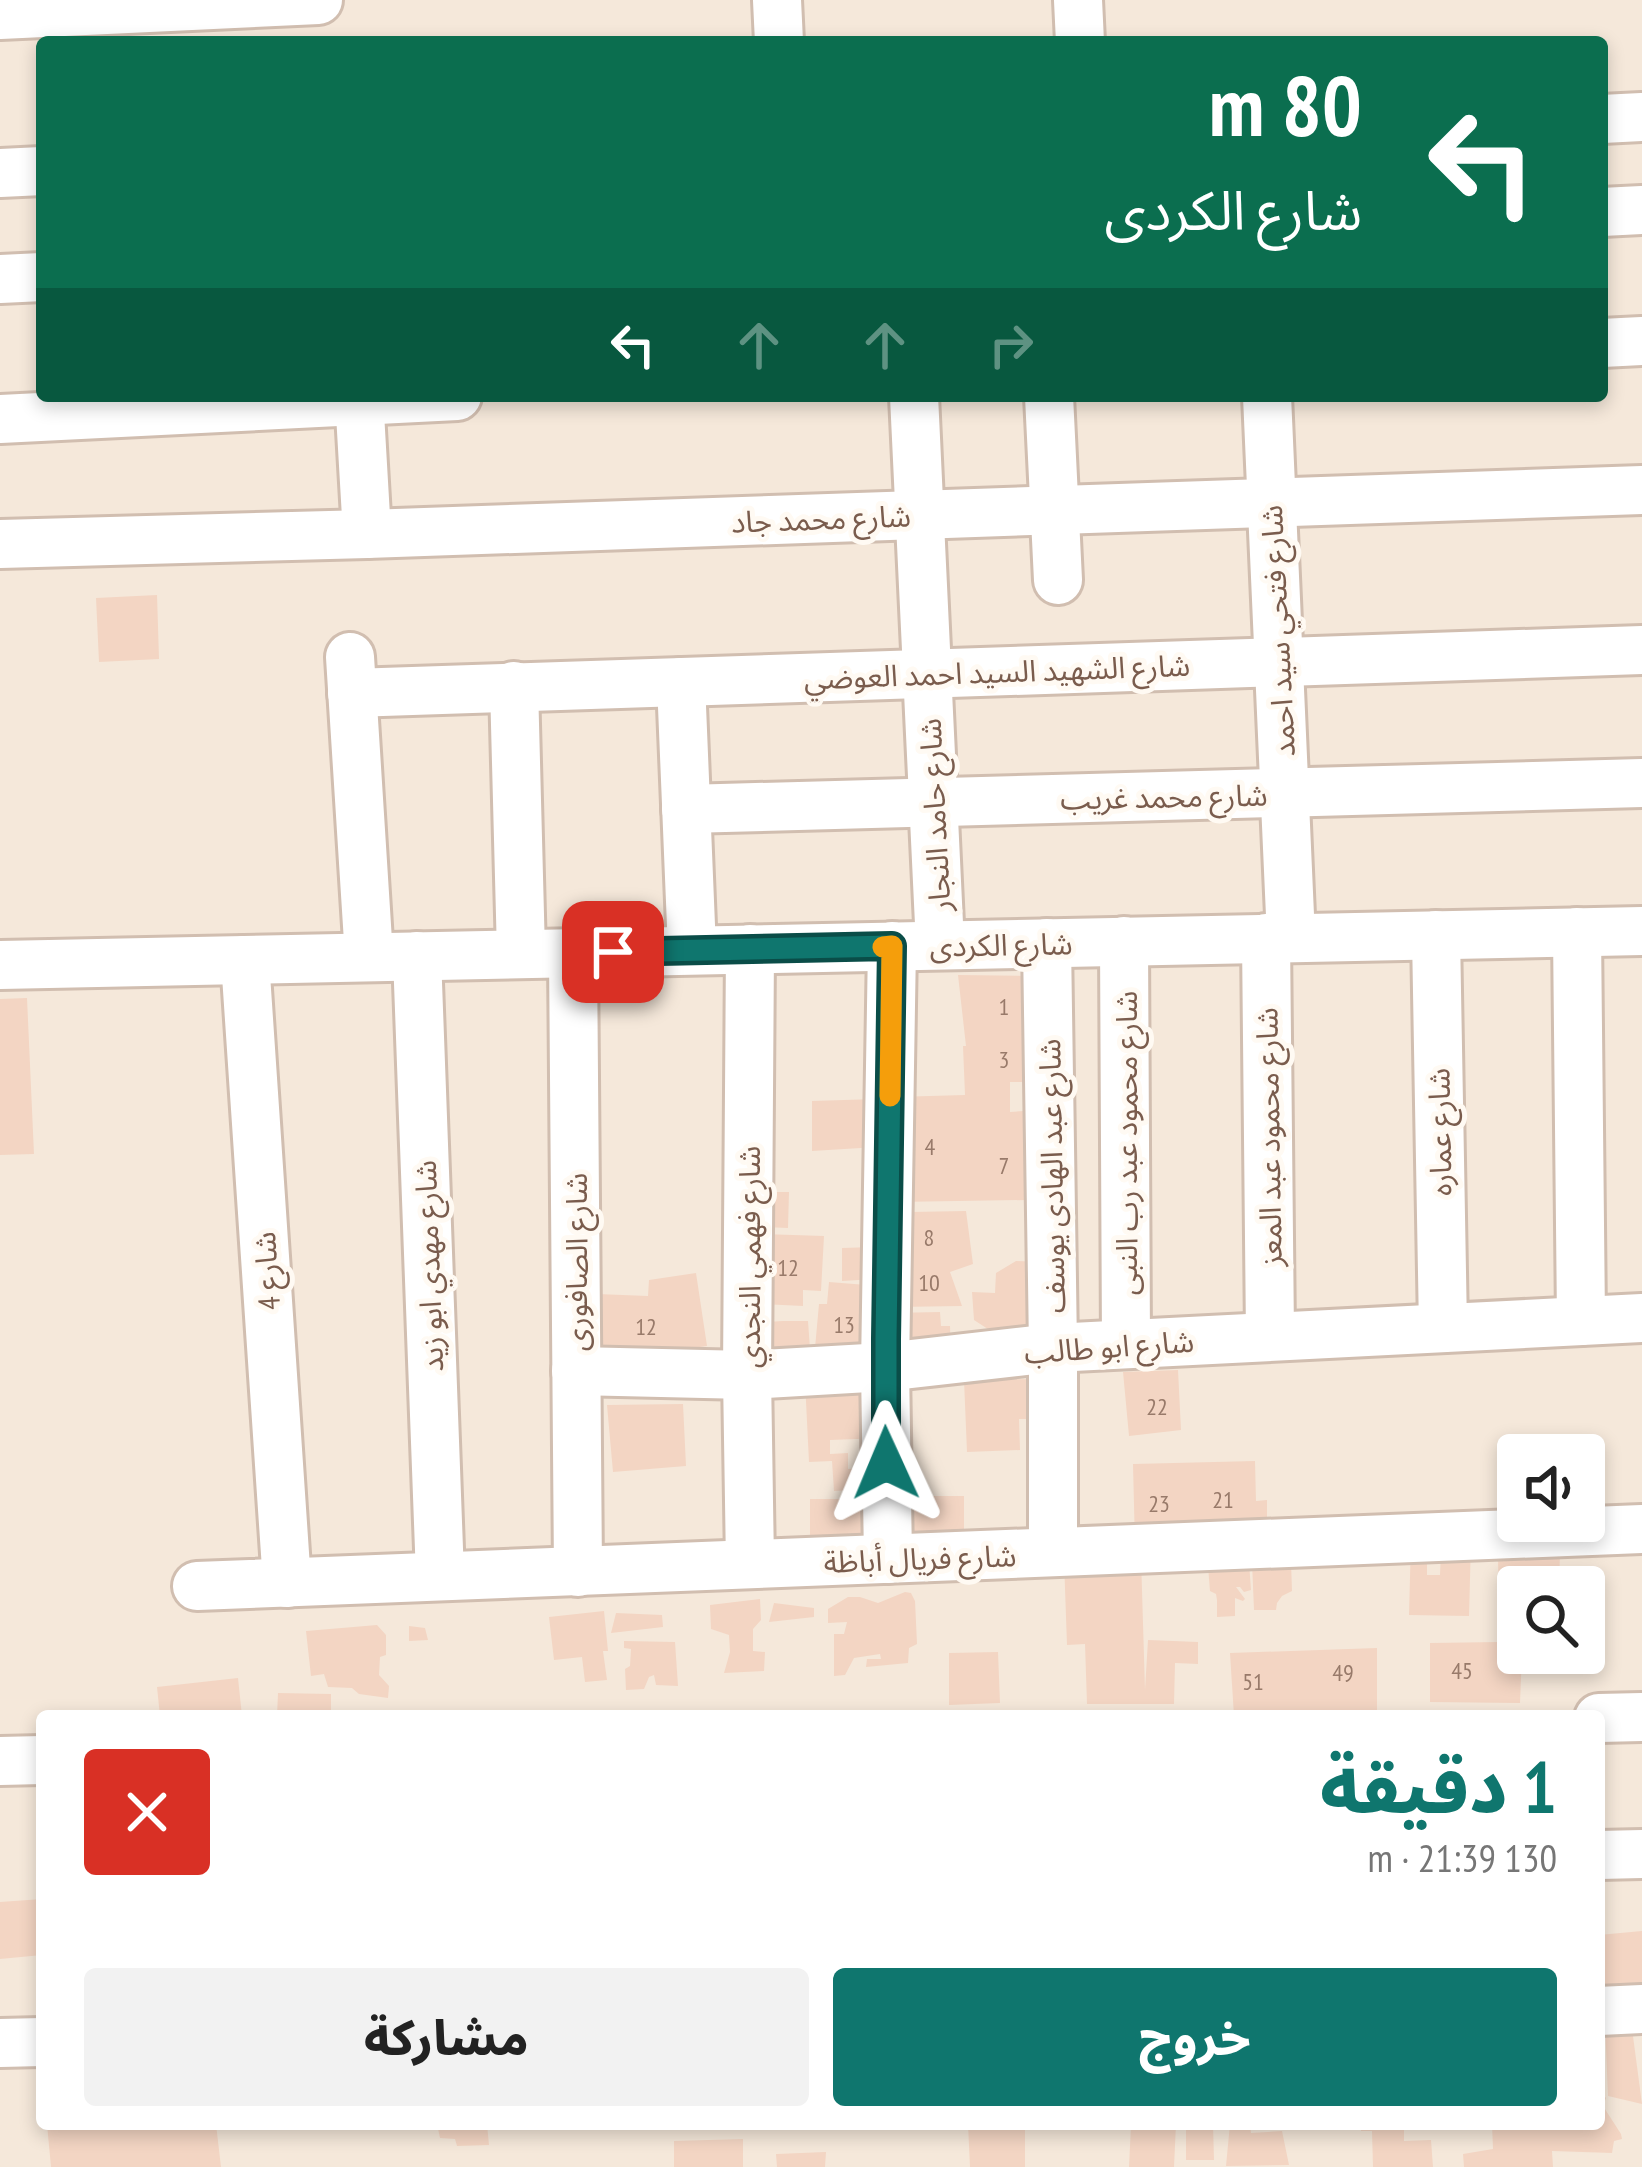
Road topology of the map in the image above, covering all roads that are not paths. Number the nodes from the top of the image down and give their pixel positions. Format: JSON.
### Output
{"nodes":[{"id":1,"x":318,"y":0,"type":"edge"},
{"id":2,"x":777,"y":0,"type":"edge"},
{"id":3,"x":1078,"y":0,"type":"edge"},
{"id":4,"x":0,"y":15,"type":"edge"},
{"id":5,"x":779,"y":36,"type":"edge"},
{"id":6,"x":1080,"y":36,"type":"edge"},
{"id":7,"x":1642,"y":117,"type":"edge"},
{"id":8,"x":1608,"y":119,"type":"edge"},
{"id":9,"x":36,"y":171,"type":"edge"},
{"id":10,"x":0,"y":172,"type":"edge"},
{"id":11,"x":1642,"y":210,"type":"edge"},
{"id":12,"x":1608,"y":212,"type":"edge"},
{"id":13,"x":36,"y":277,"type":"edge"},
{"id":14,"x":0,"y":279,"type":"edge"},
{"id":15,"x":1642,"y":341,"type":"edge"},
{"id":16,"x":1608,"y":343,"type":"edge"},
{"id":17,"x":288,"y":402,"type":"edge"},
{"id":18,"x":360,"y":402,"type":"edge"},
{"id":19,"x":914,"y":402,"type":"edge"},
{"id":20,"x":1049,"y":402,"type":"edge"},
{"id":21,"x":1267,"y":402,"type":"edge"},
{"id":22,"x":0,"y":418,"type":"edge"},
{"id":23,"x":1642,"y":490,"type":"edge"},
{"id":24,"x":1271,"y":502,"type":"junction"},
{"id":25,"x":1054,"y":511,"type":"junction"},
{"id":26,"x":920,"y":514,"type":"junction"},
{"id":27,"x":367,"y":534,"type":"junction"},
{"id":28,"x":0,"y":544,"type":"edge"},
{"id":29,"x":1058,"y":580,"type":"dead end"},
{"id":30,"x":1642,"y":650,"type":"edge"},
{"id":31,"x":1279,"y":662,"type":"junction"},
{"id":32,"x":927,"y":674,"type":"junction"},
{"id":33,"x":351,"y":675,"type":"joint"},
{"id":34,"x":681,"y":682,"type":"junction"},
{"id":35,"x":514,"y":686,"type":"junction"},
{"id":36,"x":1642,"y":783,"type":"edge"},
{"id":37,"x":1284,"y":793,"type":"junction"},
{"id":38,"x":933,"y":802,"type":"junction"},
{"id":39,"x":686,"y":809,"type":"junction"},
{"id":40,"x":1642,"y":931,"type":"edge"},
{"id":41,"x":1577,"y":932,"type":"junction"},
{"id":42,"x":1436,"y":935,"type":"junction"},
{"id":43,"x":1278,"y":938,"type":"junction"},
{"id":44,"x":1124,"y":941,"type":"junction"},
{"id":45,"x":1048,"y":943,"type":"junction"},
{"id":46,"x":916,"y":946,"type":"junction"},
{"id":47,"x":692,"y":950,"type":"junction"},
{"id":48,"x":750,"y":950,"type":"junction"},
{"id":49,"x":521,"y":953,"type":"junction"},
{"id":50,"x":573,"y":953,"type":"junction"},
{"id":51,"x":393,"y":957,"type":"junction"},
{"id":52,"x":245,"y":960,"type":"junction"},
{"id":53,"x":0,"y":965,"type":"edge"},
{"id":54,"x":1642,"y":1318,"type":"edge"},
{"id":55,"x":1580,"y":1321,"type":"junction"},
{"id":56,"x":1443,"y":1328,"type":"junction"},
{"id":57,"x":1270,"y":1336,"type":"junction"},
{"id":58,"x":1126,"y":1344,"type":"junction"},
{"id":59,"x":1053,"y":1348,"type":"junction"},
{"id":60,"x":885,"y":1367,"type":"junction"},
{"id":61,"x":576,"y":1371,"type":"junction"},
{"id":62,"x":747,"y":1375,"type":"junction"},
{"id":63,"x":1642,"y":1529,"type":"edge"},
{"id":64,"x":1053,"y":1552,"type":"junction"},
{"id":65,"x":888,"y":1559,"type":"junction"},
{"id":66,"x":750,"y":1564,"type":"junction"},
{"id":67,"x":578,"y":1571,"type":"junction"},
{"id":68,"x":440,"y":1576,"type":"junction"},
{"id":69,"x":287,"y":1583,"type":"junction"},
{"id":70,"x":197,"y":1586,"type":"dead end"},
{"id":71,"x":1642,"y":1717,"type":"edge"},
{"id":72,"x":1605,"y":1718,"type":"edge"},
{"id":73,"x":36,"y":1760,"type":"edge"},
{"id":74,"x":0,"y":1761,"type":"edge"},
{"id":75,"x":1605,"y":1855,"type":"edge"},
{"id":76,"x":1642,"y":1855,"type":"edge"},
{"id":77,"x":1642,"y":2008,"type":"edge"},
{"id":78,"x":1605,"y":2011,"type":"edge"},
{"id":79,"x":36,"y":2042,"type":"edge"},
{"id":80,"x":0,"y":2043,"type":"edge"}],
"edges":[{"from":1,"to":4,"type":"street"},
{"from":2,"to":5,"type":"street"},
{"from":3,"to":6,"type":"street"},
{"from":7,"to":8,"type":"street"},
{"from":9,"to":10,"type":"street"},
{"from":11,"to":12,"type":"street"},
{"from":13,"to":14,"type":"street"},
{"from":15,"to":16,"type":"street"},
{"from":17,"to":22,"type":"street"},
{"from":18,"to":27,"type":"street"},
{"from":19,"to":26,"type":"street","name":"شارع حامد النجار"},
{"from":20,"to":25,"type":"street"},
{"from":21,"to":24,"type":"street","name":"شارع فتحي سيد احمد"},
{"from":23,"to":24,"type":"street","name":"شارع محمد جاد"},
{"from":24,"to":25,"type":"street","name":"شارع محمد جاد"},
{"from":24,"to":31,"type":"street","name":"شارع فتحي سيد احمد"},
{"from":25,"to":26,"type":"street","name":"شارع محمد جاد"},
{"from":25,"to":29,"type":"street"},
{"from":26,"to":27,"type":"street","name":"شارع محمد جاد"},
{"from":26,"to":32,"type":"street","name":"شارع حامد النجار"},
{"from":27,"to":28,"type":"street","name":"شارع محمد جاد"},
{"from":30,"to":31,"type":"street","name":"شارع الشهيد السيد احمد العوضي"},
{"from":31,"to":32,"type":"street","name":"شارع الشهيد السيد احمد العوضي"},
{"from":31,"to":37,"type":"street","name":"شارع فتحي سيد احمد"},
{"from":32,"to":34,"type":"street","name":"شارع الشهيد السيد احمد العوضي"},
{"from":32,"to":38,"type":"street","name":"شارع حامد النجار"},
{"from":33,"to":35,"type":"street","name":"شارع الشهيد السيد احمد العوضي"},
{"from":33,"to":51,"type":"street","name":"شارع مهدي ابو زيد"},
{"from":34,"to":35,"type":"street","name":"شارع الشهيد السيد احمد العوضي"},
{"from":34,"to":39,"type":"street"},
{"from":35,"to":49,"type":"street"},
{"from":36,"to":37,"type":"street","name":"شارع محمد غريب"},
{"from":37,"to":38,"type":"street","name":"شارع محمد غريب"},
{"from":37,"to":43,"type":"street","name":"شارع فتحي سيد احمد"},
{"from":38,"to":39,"type":"street","name":"شارع محمد غريب"},
{"from":38,"to":46,"type":"street","name":"شارع حامد النجار"},
{"from":39,"to":47,"type":"street"},
{"from":40,"to":41,"type":"street","name":"شارع الكردى"},
{"from":41,"to":42,"type":"street","name":"شارع الكردى"},
{"from":41,"to":55,"type":"street"},
{"from":42,"to":43,"type":"street","name":"شارع الكردى"},
{"from":42,"to":56,"type":"street","name":"شارع عماره"},
{"from":43,"to":44,"type":"street","name":"شارع الكردى"},
{"from":43,"to":57,"type":"street","name":"شارع محمود عبد المعز"},
{"from":44,"to":45,"type":"street","name":"شارع الكردى"},
{"from":44,"to":58,"type":"street","name":"شارع محمود عبد رب النبى"},
{"from":45,"to":46,"type":"street","name":"شارع الكردى"},
{"from":45,"to":59,"type":"street","name":"شارع عبد الهادى يوسف"},
{"from":46,"to":48,"type":"street","name":"شارع الكردى"},
{"from":46,"to":60,"type":"street","name":"شارع حامد النجار"},
{"from":47,"to":48,"type":"street","name":"شارع الكردى"},
{"from":47,"to":50,"type":"street","name":"شارع الكردى"},
{"from":48,"to":62,"type":"street","name":"شارع فهمي النجدي"},
{"from":49,"to":50,"type":"street","name":"شارع الكردى"},
{"from":49,"to":51,"type":"street","name":"شارع الكردى"},
{"from":50,"to":61,"type":"street","name":"شارع الصافورى"},
{"from":51,"to":52,"type":"street","name":"شارع الكردى"},
{"from":51,"to":68,"type":"street","name":"شارع مهدي ابو زيد"},
{"from":52,"to":53,"type":"street","name":"شارع الكردى"},
{"from":52,"to":69,"type":"street","name":"شارع 4"},
{"from":54,"to":55,"type":"street","name":"شارع ابو طالب"},
{"from":55,"to":56,"type":"street","name":"شارع ابو طالب"},
{"from":56,"to":57,"type":"street","name":"شارع ابو طالب"},
{"from":57,"to":58,"type":"street","name":"شارع ابو طالب"},
{"from":58,"to":59,"type":"street","name":"شارع ابو طالب"},
{"from":59,"to":60,"type":"street","name":"شارع ابو طالب"},
{"from":59,"to":64,"type":"street","name":"شارع عبد الهادى يوسف"},
{"from":60,"to":62,"type":"street","name":"شارع ابو طالب"},
{"from":60,"to":65,"type":"street","name":"شارع حامد النجار"},
{"from":61,"to":62,"type":"street","name":"شارع ابو طالب"},
{"from":61,"to":67,"type":"street","name":"شارع الصافورى"},
{"from":62,"to":66,"type":"street","name":"شارع فهمي النجدي"},
{"from":63,"to":64,"type":"street","name":"شارع فريال أباظة"},
{"from":64,"to":65,"type":"street","name":"شارع فريال أباظة"},
{"from":65,"to":66,"type":"street","name":"شارع فريال أباظة"},
{"from":66,"to":67,"type":"street","name":"شارع فريال أباظة"},
{"from":67,"to":68,"type":"street","name":"شارع فريال أباظة"},
{"from":68,"to":69,"type":"street","name":"شارع فريال أباظة"},
{"from":69,"to":70,"type":"street","name":"شارع فريال أباظة"},
{"from":71,"to":72,"type":"street"},
{"from":73,"to":74,"type":"street"},
{"from":75,"to":76,"type":"street"},
{"from":77,"to":78,"type":"street"},
{"from":79,"to":80,"type":"street"}]}
